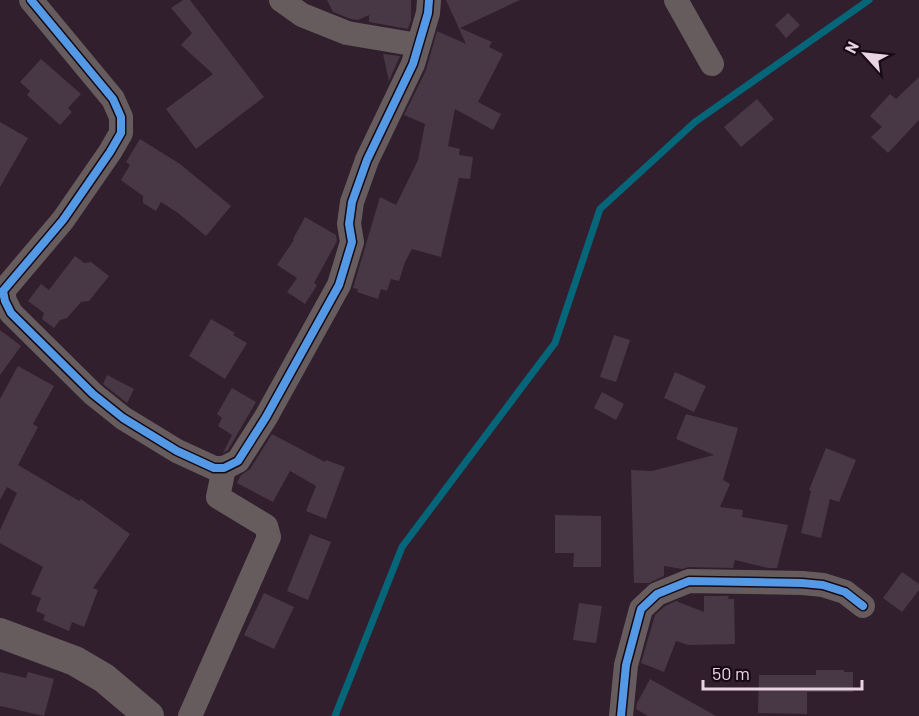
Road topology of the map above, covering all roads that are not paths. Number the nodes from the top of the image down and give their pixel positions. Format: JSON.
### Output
{"nodes":[{"id":1,"x":31,"y":0,"type":"edge"},
{"id":2,"x":282,"y":0,"type":"edge"},
{"id":3,"x":429,"y":0,"type":"edge"},
{"id":4,"x":676,"y":0,"type":"edge"},
{"id":5,"x":418,"y":45,"type":"junction"},
{"id":6,"x":712,"y":64,"type":"dead end"},
{"id":7,"x":2,"y":292,"type":"edge"},
{"id":8,"x":224,"y":468,"type":"junction"},
{"id":9,"x":863,"y":606,"type":"dead end"},
{"id":10,"x":0,"y":633,"type":"edge"},
{"id":11,"x":149,"y":716,"type":"edge"},
{"id":12,"x":190,"y":716,"type":"edge"},
{"id":13,"x":621,"y":716,"type":"edge"}],
"edges":[{"from":1,"to":7,"type":"street"},
{"from":2,"to":5,"type":"street"},
{"from":3,"to":5,"type":"street"},
{"from":4,"to":6,"type":"street"},
{"from":5,"to":8,"type":"street"},
{"from":7,"to":8,"type":"street"},
{"from":8,"to":12,"type":"street"},
{"from":9,"to":13,"type":"street"},
{"from":10,"to":11,"type":"street"}]}
